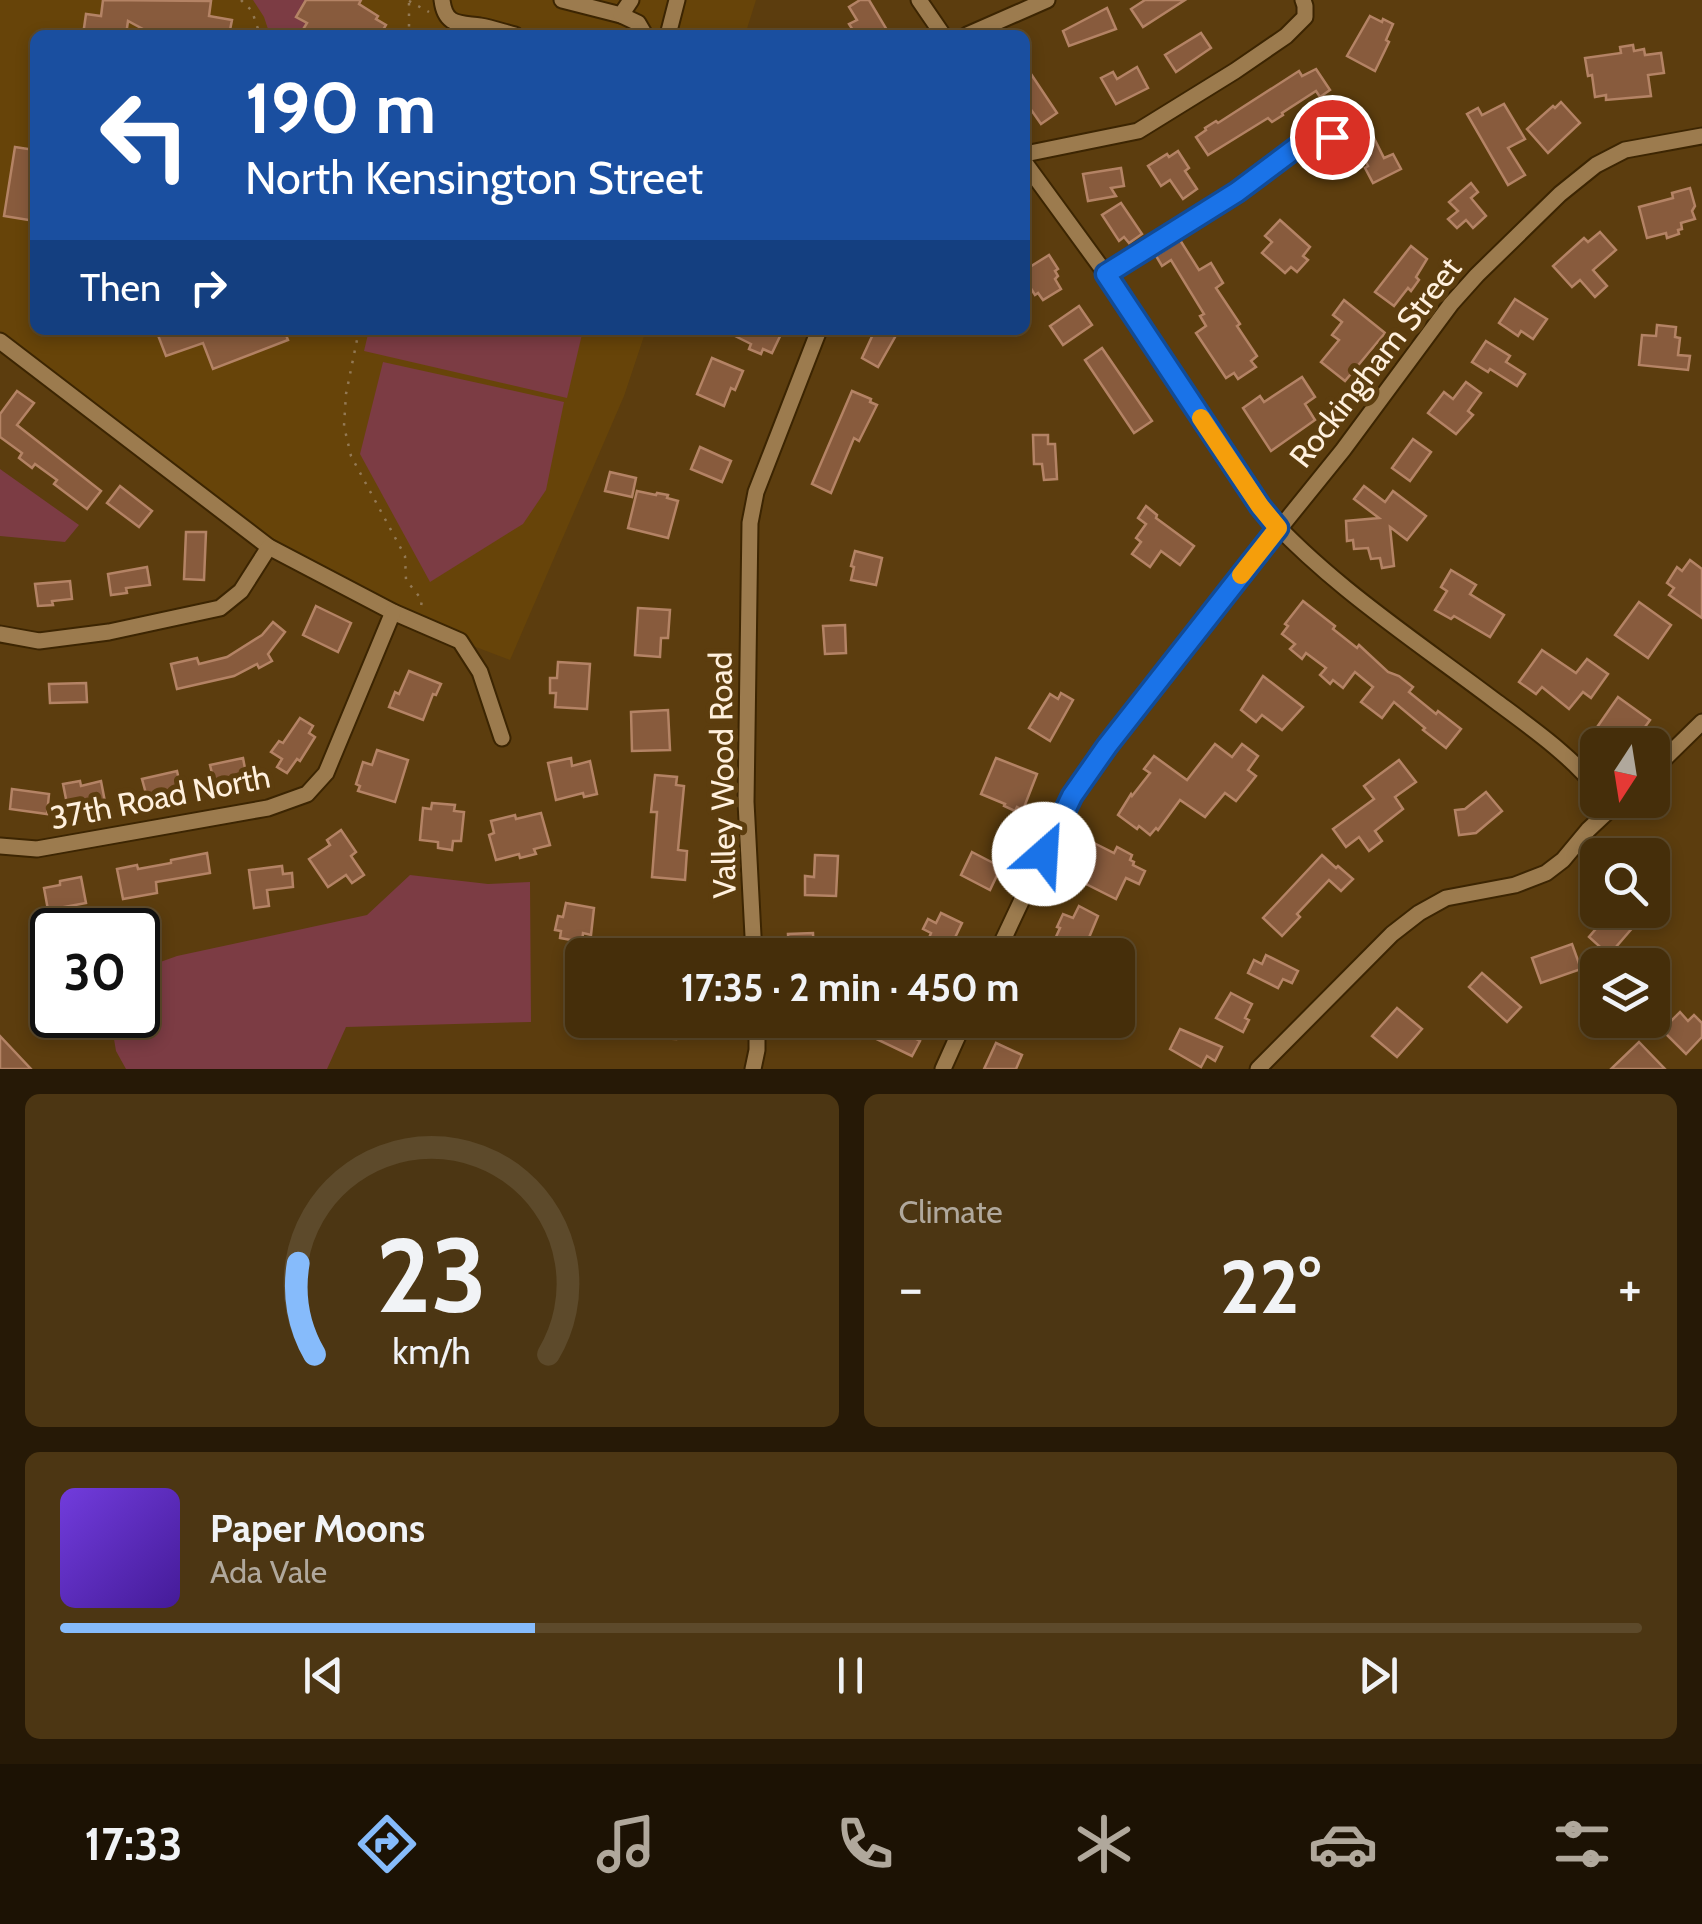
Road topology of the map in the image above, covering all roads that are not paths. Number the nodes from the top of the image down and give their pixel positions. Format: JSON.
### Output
{"nodes":[{"id":1,"x":562,"y":0,"type":"edge"},
{"id":2,"x":631,"y":0,"type":"edge"},
{"id":3,"x":677,"y":0,"type":"edge"},
{"id":4,"x":919,"y":0,"type":"edge"},
{"id":5,"x":1047,"y":0,"type":"edge"},
{"id":6,"x":1302,"y":0,"type":"edge"},
{"id":7,"x":443,"y":6,"type":"edge"},
{"id":8,"x":621,"y":14,"type":"junction"},
{"id":9,"x":494,"y":30,"type":"edge"},
{"id":10,"x":642,"y":30,"type":"edge"},
{"id":11,"x":669,"y":30,"type":"edge"},
{"id":12,"x":940,"y":30,"type":"edge"},
{"id":13,"x":978,"y":30,"type":"edge"},
{"id":14,"x":1702,"y":136,"type":"edge"},
{"id":15,"x":1332,"y":137,"type":"dead end"},
{"id":16,"x":1030,"y":153,"type":"edge"},
{"id":17,"x":1030,"y":170,"type":"edge"},
{"id":18,"x":1106,"y":274,"type":"junction"},
{"id":19,"x":817,"y":335,"type":"edge"},
{"id":20,"x":0,"y":341,"type":"edge"},
{"id":21,"x":1278,"y":528,"type":"junction"},
{"id":22,"x":268,"y":547,"type":"junction"},
{"id":23,"x":393,"y":612,"type":"junction"},
{"id":24,"x":0,"y":634,"type":"edge"},
{"id":25,"x":1702,"y":722,"type":"edge"},
{"id":26,"x":502,"y":738,"type":"dead end"},
{"id":27,"x":1670,"y":753,"type":"edge"},
{"id":28,"x":1580,"y":770,"type":"edge"},
{"id":29,"x":1599,"y":818,"type":"edge"},
{"id":30,"x":0,"y":846,"type":"edge"},
{"id":31,"x":753,"y":938,"type":"edge"},
{"id":32,"x":1004,"y":938,"type":"edge"},
{"id":33,"x":757,"y":1038,"type":"edge"},
{"id":34,"x":957,"y":1038,"type":"edge"},
{"id":35,"x":754,"y":1069,"type":"edge"},
{"id":36,"x":943,"y":1069,"type":"edge"},
{"id":37,"x":1258,"y":1069,"type":"edge"}],
"edges":[{"from":1,"to":8,"type":"street"},
{"from":2,"to":8,"type":"street"},
{"from":3,"to":11,"type":"street"},
{"from":4,"to":12,"type":"street"},
{"from":5,"to":13,"type":"street"},
{"from":6,"to":16,"type":"street"},
{"from":7,"to":9,"type":"street"},
{"from":8,"to":10,"type":"street"},
{"from":14,"to":21,"type":"street","name":"Rockingham Street"},
{"from":15,"to":18,"type":"street"},
{"from":17,"to":18,"type":"street"},
{"from":18,"to":21,"type":"street"},
{"from":19,"to":31,"type":"street","name":"Valley Wood Road"},
{"from":20,"to":22,"type":"street"},
{"from":21,"to":28,"type":"street"},
{"from":21,"to":32,"type":"street","name":"Rockingham Street"},
{"from":22,"to":23,"type":"street"},
{"from":22,"to":24,"type":"street"},
{"from":23,"to":26,"type":"street"},
{"from":23,"to":30,"type":"street","name":"37th Road North"},
{"from":25,"to":27,"type":"street"},
{"from":29,"to":37,"type":"street"},
{"from":33,"to":35,"type":"street"},
{"from":34,"to":36,"type":"street"}]}
